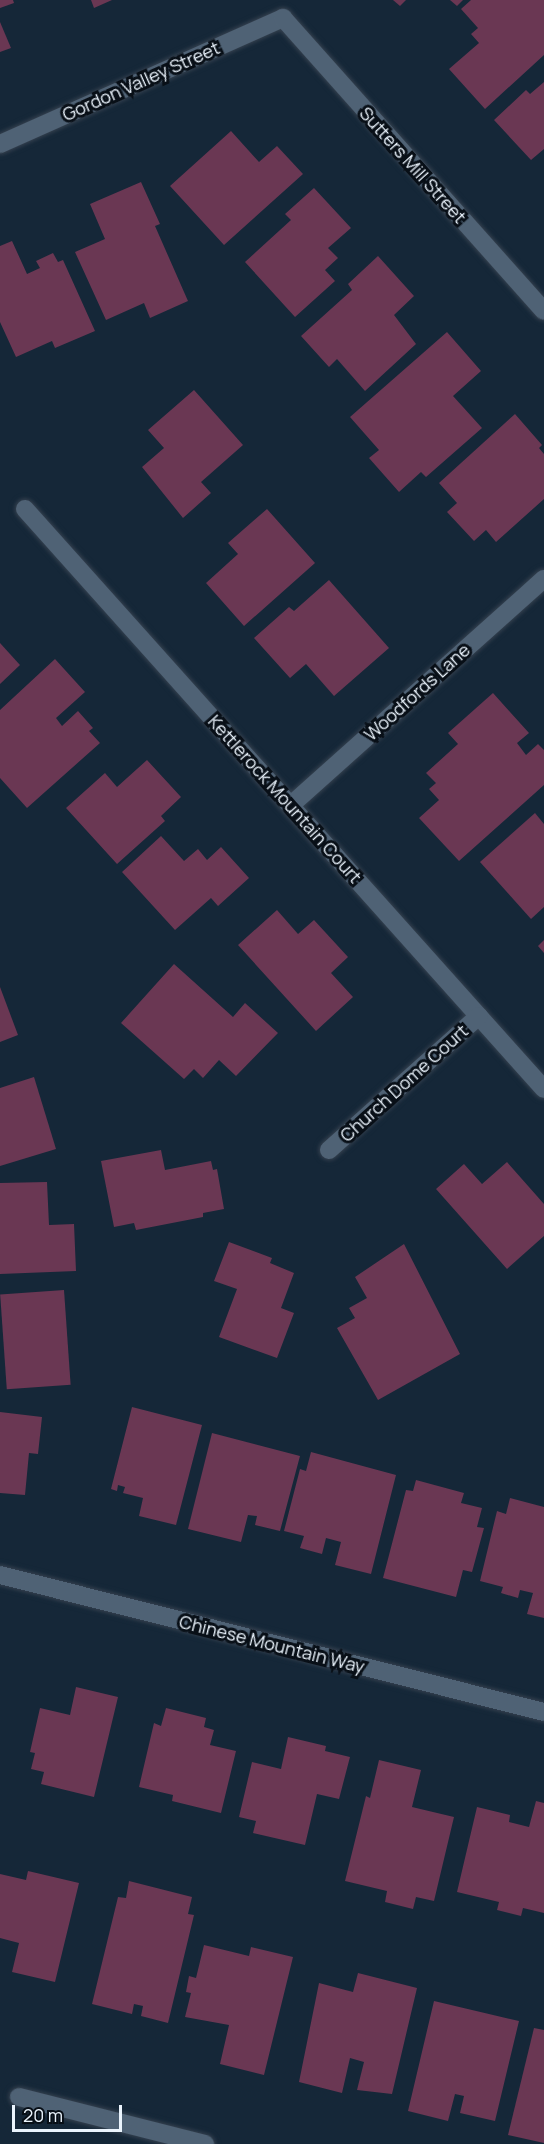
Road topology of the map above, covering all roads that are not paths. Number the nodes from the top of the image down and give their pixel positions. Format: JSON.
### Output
{"nodes":[{"id":1,"x":283,"y":18,"type":"joint"},
{"id":2,"x":0,"y":144,"type":"edge"},
{"id":3,"x":544,"y":311,"type":"edge"},
{"id":4,"x":25,"y":508,"type":"dead end"},
{"id":5,"x":544,"y":579,"type":"edge"},
{"id":6,"x":291,"y":806,"type":"junction"},
{"id":7,"x":479,"y":1016,"type":"junction"},
{"id":8,"x":544,"y":1089,"type":"edge"},
{"id":9,"x":329,"y":1150,"type":"dead end"},
{"id":10,"x":0,"y":1575,"type":"edge"},
{"id":11,"x":544,"y":1712,"type":"edge"},
{"id":12,"x":19,"y":2097,"type":"dead end"},
{"id":13,"x":205,"y":2144,"type":"edge"}],
"edges":[{"from":1,"to":2,"type":"street","name":"Gordon Valley Street"},
{"from":1,"to":3,"type":"street","name":"Sutters Mill Street"},
{"from":4,"to":6,"type":"street","name":"Kettlerock Mountain Court"},
{"from":5,"to":6,"type":"street","name":"Woodfords Lane"},
{"from":6,"to":7,"type":"street","name":"Kettlerock Mountain Court"},
{"from":7,"to":8,"type":"street","name":"Kettlerock Mountain Court"},
{"from":7,"to":9,"type":"street","name":"Church Dome Court"},
{"from":10,"to":11,"type":"street","name":"Chinese Mountain Way"},
{"from":12,"to":13,"type":"street"}]}
